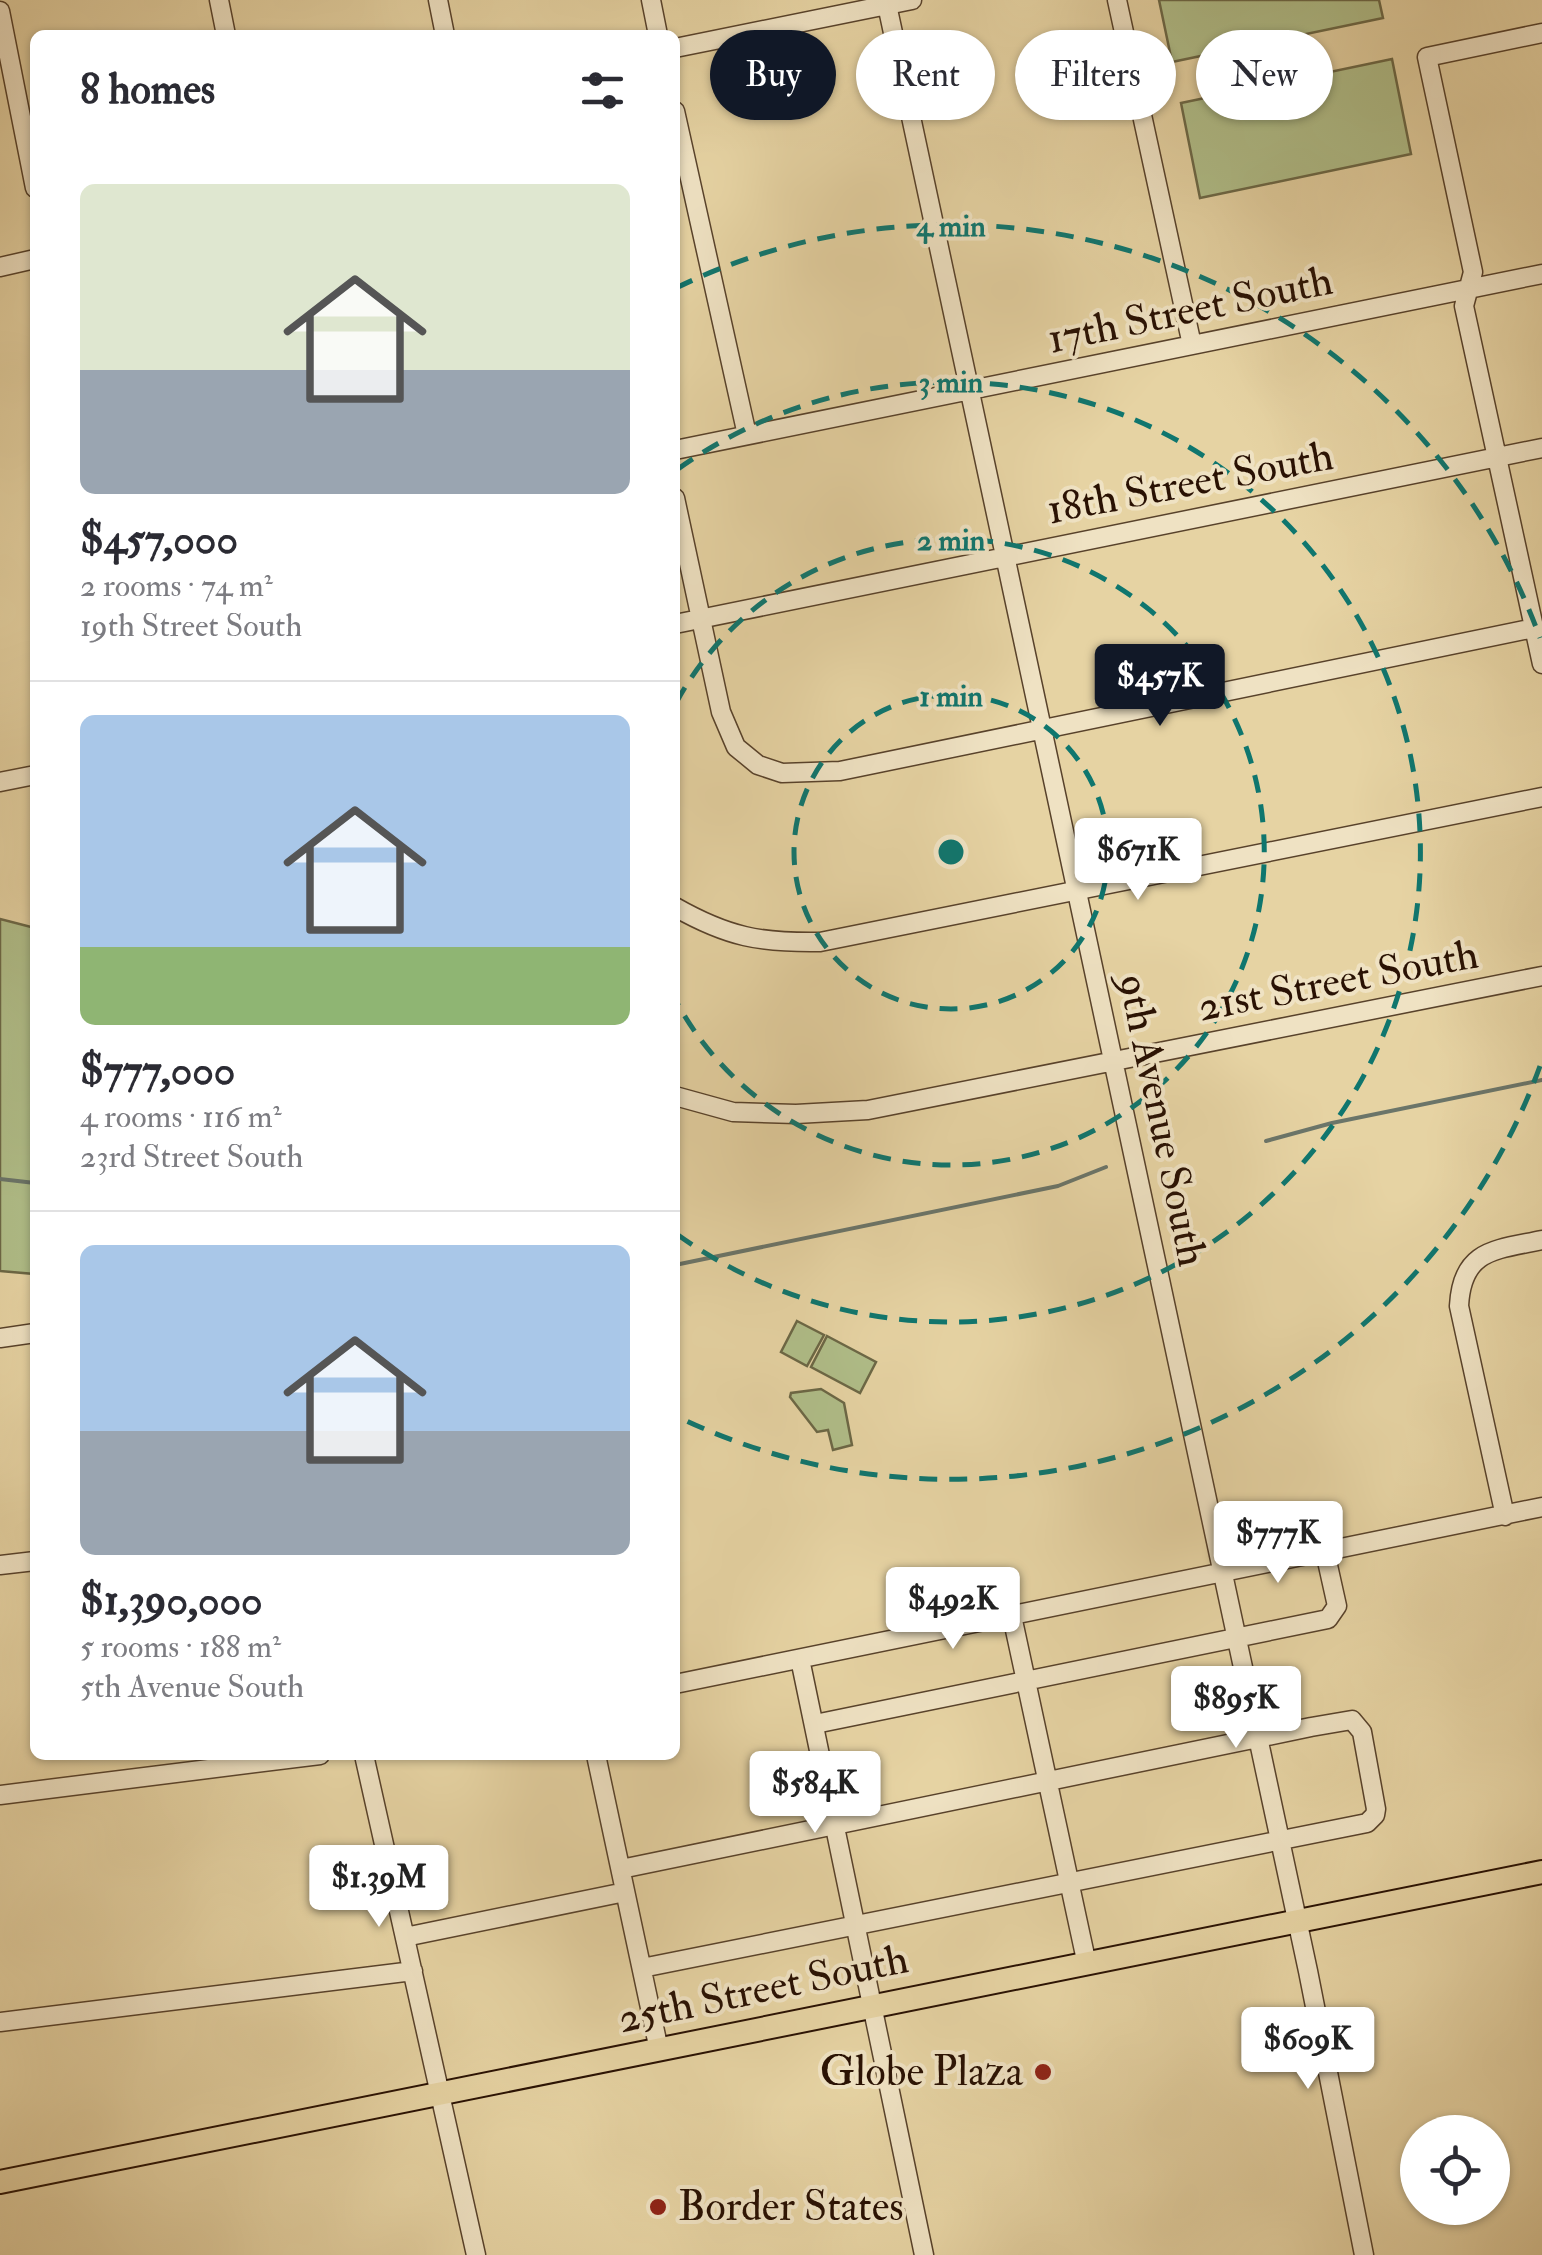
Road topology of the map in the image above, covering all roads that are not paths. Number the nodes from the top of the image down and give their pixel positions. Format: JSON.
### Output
{"nodes":[{"id":1,"x":219,"y":0,"type":"edge"},
{"id":2,"x":438,"y":0,"type":"edge"},
{"id":3,"x":651,"y":0,"type":"edge"},
{"id":4,"x":912,"y":0,"type":"edge"},
{"id":5,"x":1118,"y":0,"type":"edge"},
{"id":6,"x":886,"y":3,"type":"edge"},
{"id":7,"x":0,"y":11,"type":"edge"},
{"id":8,"x":225,"y":30,"type":"edge"},
{"id":9,"x":444,"y":30,"type":"edge"},
{"id":10,"x":657,"y":30,"type":"edge"},
{"id":11,"x":1542,"y":33,"type":"edge"},
{"id":12,"x":680,"y":47,"type":"edge"},
{"id":13,"x":680,"y":133,"type":"edge"},
{"id":14,"x":30,"y":163,"type":"edge"},
{"id":15,"x":30,"y":261,"type":"edge"},
{"id":16,"x":0,"y":266,"type":"edge"},
{"id":17,"x":1542,"y":274,"type":"edge"},
{"id":18,"x":1469,"y":289,"type":"junction"},
{"id":19,"x":1192,"y":345,"type":"junction"},
{"id":20,"x":969,"y":392,"type":"junction"},
{"id":21,"x":747,"y":435,"type":"junction"},
{"id":22,"x":1542,"y":448,"type":"edge"},
{"id":23,"x":680,"y":449,"type":"edge"},
{"id":24,"x":1496,"y":457,"type":"junction"},
{"id":25,"x":680,"y":522,"type":"edge"},
{"id":26,"x":1005,"y":556,"type":"junction"},
{"id":27,"x":700,"y":618,"type":"junction"},
{"id":28,"x":680,"y":623,"type":"edge"},
{"id":29,"x":1534,"y":628,"type":"junction"},
{"id":30,"x":1542,"y":664,"type":"edge"},
{"id":31,"x":1041,"y":730,"type":"junction"},
{"id":32,"x":30,"y":776,"type":"edge"},
{"id":33,"x":0,"y":782,"type":"edge"},
{"id":34,"x":1542,"y":797,"type":"edge"},
{"id":35,"x":1076,"y":892,"type":"junction"},
{"id":36,"x":680,"y":910,"type":"edge"},
{"id":37,"x":1542,"y":976,"type":"edge"},
{"id":38,"x":1114,"y":1062,"type":"junction"},
{"id":39,"x":680,"y":1097,"type":"edge"},
{"id":40,"x":1542,"y":1240,"type":"edge"},
{"id":41,"x":30,"y":1335,"type":"edge"},
{"id":42,"x":0,"y":1338,"type":"edge"},
{"id":43,"x":1542,"y":1507,"type":"edge"},
{"id":44,"x":1505,"y":1516,"type":"junction"},
{"id":45,"x":1325,"y":1552,"type":"junction"},
{"id":46,"x":30,"y":1562,"type":"edge"},
{"id":47,"x":0,"y":1565,"type":"edge"},
{"id":48,"x":1222,"y":1573,"type":"junction"},
{"id":49,"x":1012,"y":1616,"type":"junction"},
{"id":50,"x":1235,"y":1638,"type":"junction"},
{"id":51,"x":800,"y":1659,"type":"junction"},
{"id":52,"x":1026,"y":1681,"type":"junction"},
{"id":53,"x":680,"y":1683,"type":"edge"},
{"id":54,"x":815,"y":1724,"type":"junction"},
{"id":55,"x":1258,"y":1738,"type":"junction"},
{"id":56,"x":280,"y":1760,"type":"edge"},
{"id":57,"x":365,"y":1760,"type":"edge"},
{"id":58,"x":597,"y":1760,"type":"edge"},
{"id":59,"x":1047,"y":1780,"type":"junction"},
{"id":60,"x":0,"y":1795,"type":"edge"},
{"id":61,"x":837,"y":1824,"type":"junction"},
{"id":62,"x":1280,"y":1840,"type":"junction"},
{"id":63,"x":621,"y":1869,"type":"junction"},
{"id":64,"x":1542,"y":1872,"type":"edge"},
{"id":65,"x":1070,"y":1883,"type":"junction"},
{"id":66,"x":625,"y":1892,"type":"junction"},
{"id":67,"x":1297,"y":1919,"type":"junction"},
{"id":68,"x":857,"y":1926,"type":"junction"},
{"id":69,"x":405,"y":1938,"type":"junction"},
{"id":70,"x":1086,"y":1960,"type":"junction"},
{"id":71,"x":642,"y":1968,"type":"junction"},
{"id":72,"x":413,"y":1971,"type":"junction"},
{"id":73,"x":874,"y":2004,"type":"junction"},
{"id":74,"x":0,"y":2022,"type":"edge"},
{"id":75,"x":659,"y":2050,"type":"junction"},
{"id":76,"x":441,"y":2095,"type":"junction"},
{"id":77,"x":0,"y":2182,"type":"edge"},
{"id":78,"x":476,"y":2255,"type":"edge"},
{"id":79,"x":924,"y":2255,"type":"edge"},
{"id":80,"x":1364,"y":2255,"type":"edge"}],
"edges":[{"from":1,"to":8,"type":"street"},
{"from":2,"to":9,"type":"street"},
{"from":3,"to":10,"type":"street"},
{"from":4,"to":6,"type":"street"},
{"from":5,"to":19,"type":"street"},
{"from":6,"to":12,"type":"street"},
{"from":6,"to":20,"type":"street","name":"9th Avenue South"},
{"from":7,"to":14,"type":"street"},
{"from":11,"to":18,"type":"street"},
{"from":13,"to":21,"type":"street"},
{"from":15,"to":16,"type":"street"},
{"from":17,"to":18,"type":"street","name":"17th Street South"},
{"from":18,"to":19,"type":"street","name":"17th Street South"},
{"from":18,"to":24,"type":"street"},
{"from":19,"to":20,"type":"street","name":"17th Street South"},
{"from":20,"to":21,"type":"street","name":"17th Street South"},
{"from":20,"to":26,"type":"street","name":"9th Avenue South"},
{"from":21,"to":23,"type":"street","name":"17th Street South"},
{"from":22,"to":24,"type":"street","name":"18th Street South"},
{"from":24,"to":26,"type":"street","name":"18th Street South"},
{"from":24,"to":29,"type":"street"},
{"from":25,"to":27,"type":"street"},
{"from":26,"to":27,"type":"street","name":"18th Street South"},
{"from":26,"to":31,"type":"street","name":"9th Avenue South"},
{"from":27,"to":28,"type":"street","name":"18th Street South"},
{"from":27,"to":31,"type":"street"},
{"from":29,"to":30,"type":"street"},
{"from":29,"to":31,"type":"street"},
{"from":31,"to":35,"type":"street","name":"9th Avenue South"},
{"from":32,"to":33,"type":"street"},
{"from":34,"to":35,"type":"street"},
{"from":35,"to":36,"type":"street"},
{"from":35,"to":38,"type":"street","name":"9th Avenue South"},
{"from":37,"to":38,"type":"street","name":"21st Street South"},
{"from":38,"to":39,"type":"street","name":"21st Street South"},
{"from":38,"to":48,"type":"street","name":"9th Avenue South"},
{"from":40,"to":44,"type":"street"},
{"from":41,"to":42,"type":"street"},
{"from":43,"to":44,"type":"street"},
{"from":44,"to":45,"type":"street"},
{"from":45,"to":48,"type":"street"},
{"from":45,"to":50,"type":"street"},
{"from":46,"to":47,"type":"street"},
{"from":48,"to":49,"type":"street"},
{"from":48,"to":50,"type":"street","name":"9th Avenue South"},
{"from":49,"to":51,"type":"street"},
{"from":49,"to":52,"type":"street"},
{"from":50,"to":52,"type":"street"},
{"from":50,"to":55,"type":"street","name":"9th Avenue South"},
{"from":51,"to":53,"type":"street"},
{"from":51,"to":54,"type":"street"},
{"from":52,"to":54,"type":"street"},
{"from":52,"to":59,"type":"street"},
{"from":54,"to":61,"type":"street"},
{"from":55,"to":59,"type":"street"},
{"from":55,"to":62,"type":"street","name":"9th Avenue South"},
{"from":55,"to":62,"type":"street"},
{"from":56,"to":60,"type":"street"},
{"from":57,"to":69,"type":"street"},
{"from":58,"to":63,"type":"street"},
{"from":59,"to":61,"type":"street"},
{"from":59,"to":65,"type":"street"},
{"from":61,"to":63,"type":"street"},
{"from":61,"to":68,"type":"street"},
{"from":62,"to":65,"type":"street"},
{"from":62,"to":67,"type":"street","name":"9th Avenue South"},
{"from":63,"to":66,"type":"street"},
{"from":64,"to":67,"type":"main road","name":"25th Street South"},
{"from":65,"to":68,"type":"street"},
{"from":65,"to":70,"type":"street"},
{"from":66,"to":69,"type":"street"},
{"from":66,"to":71,"type":"street"},
{"from":67,"to":70,"type":"main road","name":"25th Street South"},
{"from":67,"to":80,"type":"street","name":"9th Avenue South"},
{"from":68,"to":71,"type":"street"},
{"from":68,"to":73,"type":"street"},
{"from":69,"to":72,"type":"street"},
{"from":70,"to":73,"type":"main road","name":"25th Street South"},
{"from":71,"to":75,"type":"street"},
{"from":72,"to":74,"type":"street"},
{"from":72,"to":76,"type":"street"},
{"from":73,"to":75,"type":"main road","name":"25th Street South"},
{"from":73,"to":79,"type":"street"},
{"from":75,"to":76,"type":"main road","name":"25th Street South"},
{"from":76,"to":77,"type":"main road","name":"25th Street South"},
{"from":76,"to":78,"type":"street"}]}
